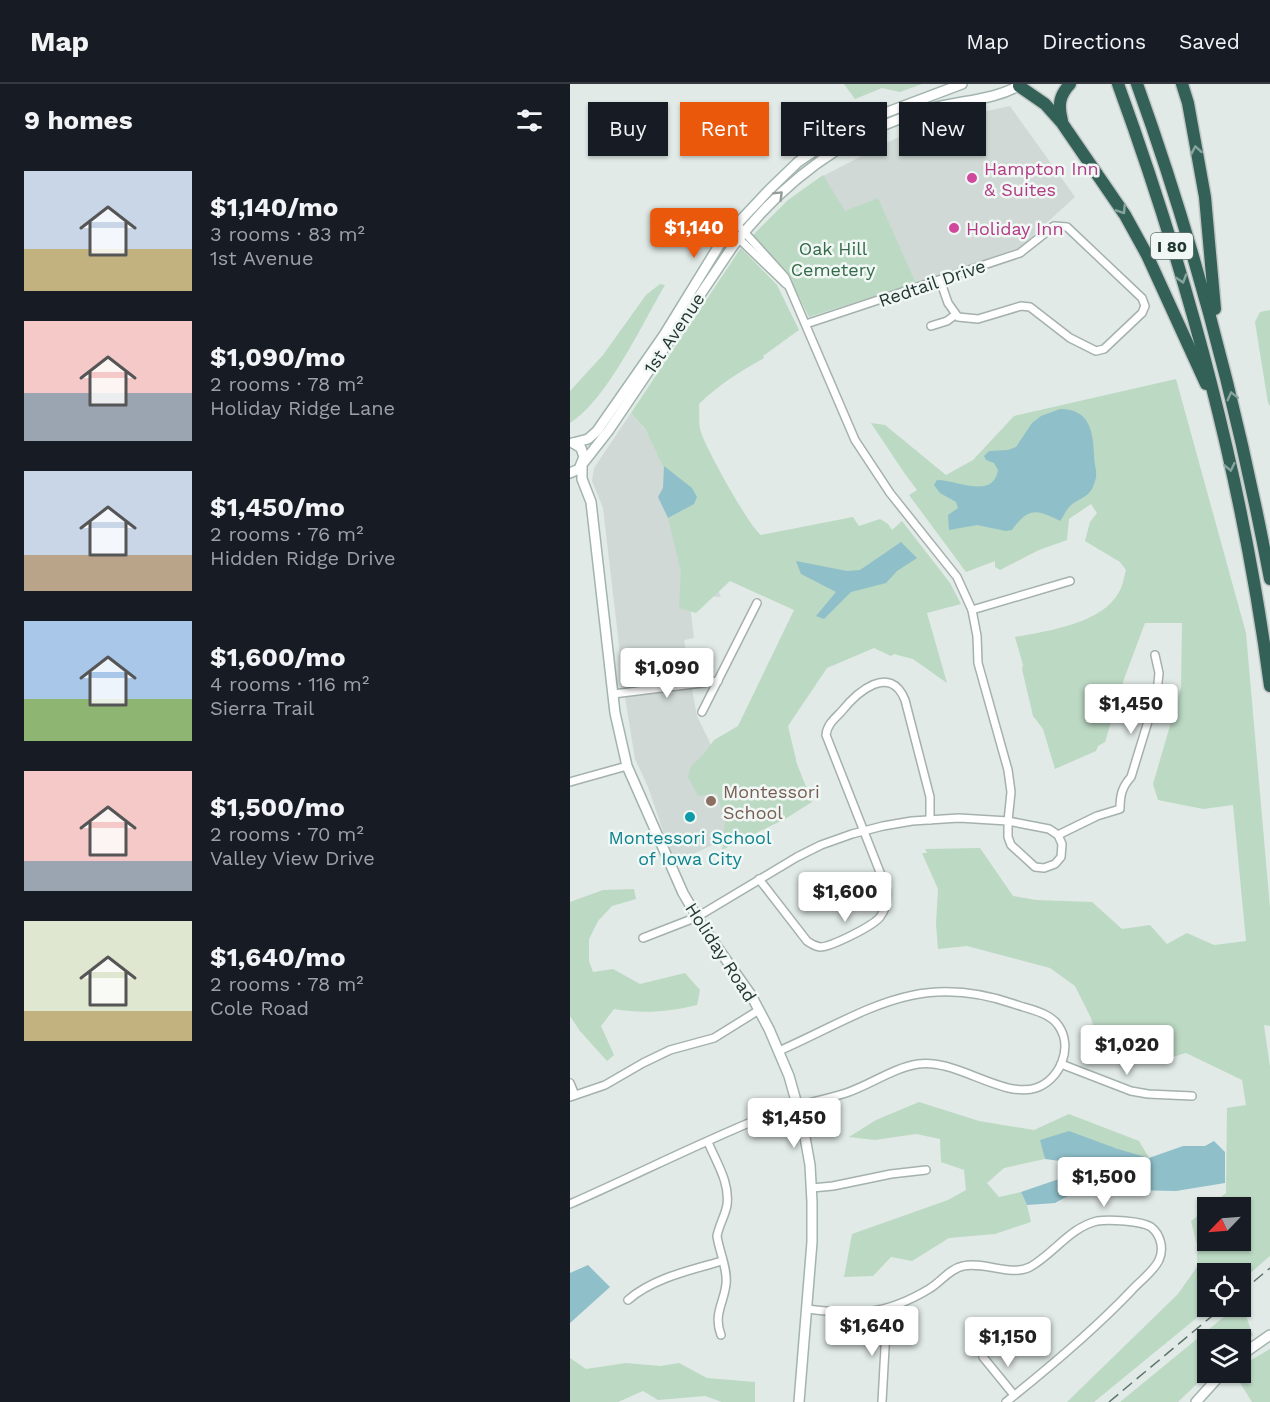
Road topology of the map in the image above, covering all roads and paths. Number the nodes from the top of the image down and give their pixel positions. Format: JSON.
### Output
{"nodes":[{"id":1,"x":962,"y":84,"type":"edge"},
{"id":2,"x":1070,"y":84,"type":"edge"},
{"id":3,"x":1118,"y":84,"type":"edge"},
{"id":4,"x":1137,"y":84,"type":"edge"},
{"id":5,"x":1182,"y":84,"type":"edge"},
{"id":6,"x":1190,"y":84,"type":"edge"},
{"id":7,"x":1020,"y":85,"type":"edge"},
{"id":8,"x":1188,"y":103,"type":"junction"},
{"id":9,"x":1062,"y":123,"type":"junction"},
{"id":10,"x":738,"y":231,"type":"junction"},
{"id":11,"x":940,"y":280,"type":"junction"},
{"id":12,"x":955,"y":315,"type":"junction"},
{"id":13,"x":806,"y":324,"type":"junction"},
{"id":14,"x":931,"y":326,"type":"dead end"},
{"id":15,"x":1217,"y":338,"type":"junction"},
{"id":16,"x":1218,"y":410,"type":"junction"},
{"id":17,"x":572,"y":442,"type":"edge"},
{"id":18,"x":583,"y":463,"type":"junction"},
{"id":19,"x":570,"y":474,"type":"edge"},
{"id":20,"x":590,"y":507,"type":"junction"},
{"id":21,"x":1270,"y":579,"type":"edge"},
{"id":22,"x":1070,"y":581,"type":"dead end"},
{"id":23,"x":757,"y":603,"type":"dead end"},
{"id":24,"x":972,"y":610,"type":"junction"},
{"id":25,"x":1155,"y":655,"type":"dead end"},
{"id":26,"x":718,"y":681,"type":"junction"},
{"id":27,"x":1270,"y":687,"type":"edge"},
{"id":28,"x":613,"y":694,"type":"junction"},
{"id":29,"x":702,"y":712,"type":"dead end"},
{"id":30,"x":627,"y":766,"type":"junction"},
{"id":31,"x":570,"y":782,"type":"edge"},
{"id":32,"x":930,"y":820,"type":"junction"},
{"id":33,"x":1008,"y":821,"type":"junction"},
{"id":34,"x":864,"y":831,"type":"junction"},
{"id":35,"x":1058,"y":835,"type":"junction"},
{"id":36,"x":759,"y":879,"type":"junction"},
{"id":37,"x":697,"y":917,"type":"junction"},
{"id":38,"x":643,"y":939,"type":"dead end"},
{"id":39,"x":759,"y":1010,"type":"junction"},
{"id":40,"x":779,"y":1051,"type":"junction"},
{"id":41,"x":1061,"y":1064,"type":"junction"},
{"id":42,"x":570,"y":1083,"type":"edge"},
{"id":43,"x":572,"y":1096,"type":"edge"},
{"id":44,"x":1192,"y":1096,"type":"dead end"},
{"id":45,"x":798,"y":1106,"type":"junction"},
{"id":46,"x":708,"y":1142,"type":"junction"},
{"id":47,"x":926,"y":1170,"type":"dead end"},
{"id":48,"x":812,"y":1188,"type":"junction"},
{"id":49,"x":570,"y":1204,"type":"edge"},
{"id":50,"x":722,"y":1261,"type":"junction"},
{"id":51,"x":628,"y":1300,"type":"dead end"},
{"id":52,"x":807,"y":1309,"type":"junction"},
{"id":53,"x":882,"y":1310,"type":"junction"},
{"id":54,"x":721,"y":1335,"type":"dead end"},
{"id":55,"x":1270,"y":1335,"type":"edge"},
{"id":56,"x":1251,"y":1348,"type":"edge"},
{"id":57,"x":983,"y":1357,"type":"dead end"},
{"id":58,"x":1213,"y":1383,"type":"edge"},
{"id":59,"x":1014,"y":1395,"type":"junction"},
{"id":60,"x":799,"y":1402,"type":"edge"},
{"id":61,"x":882,"y":1402,"type":"edge"},
{"id":62,"x":1006,"y":1402,"type":"edge"},
{"id":63,"x":1196,"y":1402,"type":"edge"}],
"edges":[{"from":1,"to":10,"type":"main road","name":"1st Avenue"},
{"from":2,"to":9,"type":"highway"},
{"from":3,"to":16,"type":"highway","number":"I 80","one_way":true},
{"from":4,"to":15,"type":"highway","number":"I 80"},
{"from":5,"to":8,"type":"highway"},
{"from":6,"to":8,"type":"highway"},
{"from":7,"to":9,"type":"highway"},
{"from":10,"to":7,"type":"main road","name":"1st Avenue","one_way":true},
{"from":15,"to":8,"type":"highway","one_way":true},
{"from":9,"to":16,"type":"highway","one_way":true},
{"from":10,"to":13,"type":"street"},
{"from":10,"to":17,"type":"main road","name":"1st Avenue"},
{"from":10,"to":18,"type":"main road","name":"1st Avenue"},
{"from":11,"to":12,"type":"street"},
{"from":11,"to":12,"type":"street","name":"Redtail Drive"},
{"from":11,"to":13,"type":"street","name":"Redtail Drive"},
{"from":12,"to":14,"type":"street"},
{"from":13,"to":24,"type":"street"},
{"from":21,"to":15,"type":"highway","number":"I 80","one_way":true},
{"from":16,"to":27,"type":"highway","number":"I 80","one_way":true},
{"from":17,"to":18,"type":"main road","name":"Holiday Road"},
{"from":18,"to":19,"type":"main road"},
{"from":18,"to":20,"type":"main road","name":"Holiday Road"},
{"from":19,"to":20,"type":"main road","name":"Holiday Road"},
{"from":20,"to":28,"type":"main road","name":"Holiday Road"},
{"from":22,"to":24,"type":"street"},
{"from":23,"to":26,"type":"street"},
{"from":24,"to":33,"type":"street"},
{"from":25,"to":35,"type":"street"},
{"from":26,"to":28,"type":"street"},
{"from":26,"to":29,"type":"street"},
{"from":28,"to":30,"type":"main road","name":"Holiday Road"},
{"from":30,"to":31,"type":"street"},
{"from":30,"to":37,"type":"main road","name":"Holiday Road"},
{"from":32,"to":33,"type":"street"},
{"from":32,"to":34,"type":"street"},
{"from":32,"to":34,"type":"street"},
{"from":33,"to":35,"type":"street"},
{"from":33,"to":35,"type":"street"},
{"from":34,"to":36,"type":"street"},
{"from":34,"to":36,"type":"street"},
{"from":36,"to":37,"type":"street"},
{"from":37,"to":38,"type":"street"},
{"from":37,"to":39,"type":"main road","name":"Holiday Road"},
{"from":39,"to":40,"type":"main road","name":"Holiday Road"},
{"from":39,"to":43,"type":"street"},
{"from":40,"to":41,"type":"street"},
{"from":40,"to":45,"type":"main road","name":"Holiday Road"},
{"from":41,"to":44,"type":"street"},
{"from":41,"to":45,"type":"street"},
{"from":42,"to":43,"type":"street"},
{"from":45,"to":46,"type":"street"},
{"from":45,"to":48,"type":"main road","name":"Holiday Road"},
{"from":46,"to":49,"type":"street"},
{"from":46,"to":50,"type":"street"},
{"from":47,"to":48,"type":"street"},
{"from":48,"to":52,"type":"main road","name":"Holiday Road"},
{"from":50,"to":51,"type":"street"},
{"from":50,"to":54,"type":"street"},
{"from":52,"to":53,"type":"street"},
{"from":52,"to":60,"type":"main road","name":"Holiday Road"},
{"from":53,"to":59,"type":"street"},
{"from":53,"to":61,"type":"street"},
{"from":55,"to":56,"type":"main road"},
{"from":57,"to":59,"type":"street"},
{"from":58,"to":63,"type":"main road"},
{"from":59,"to":62,"type":"street"}]}
